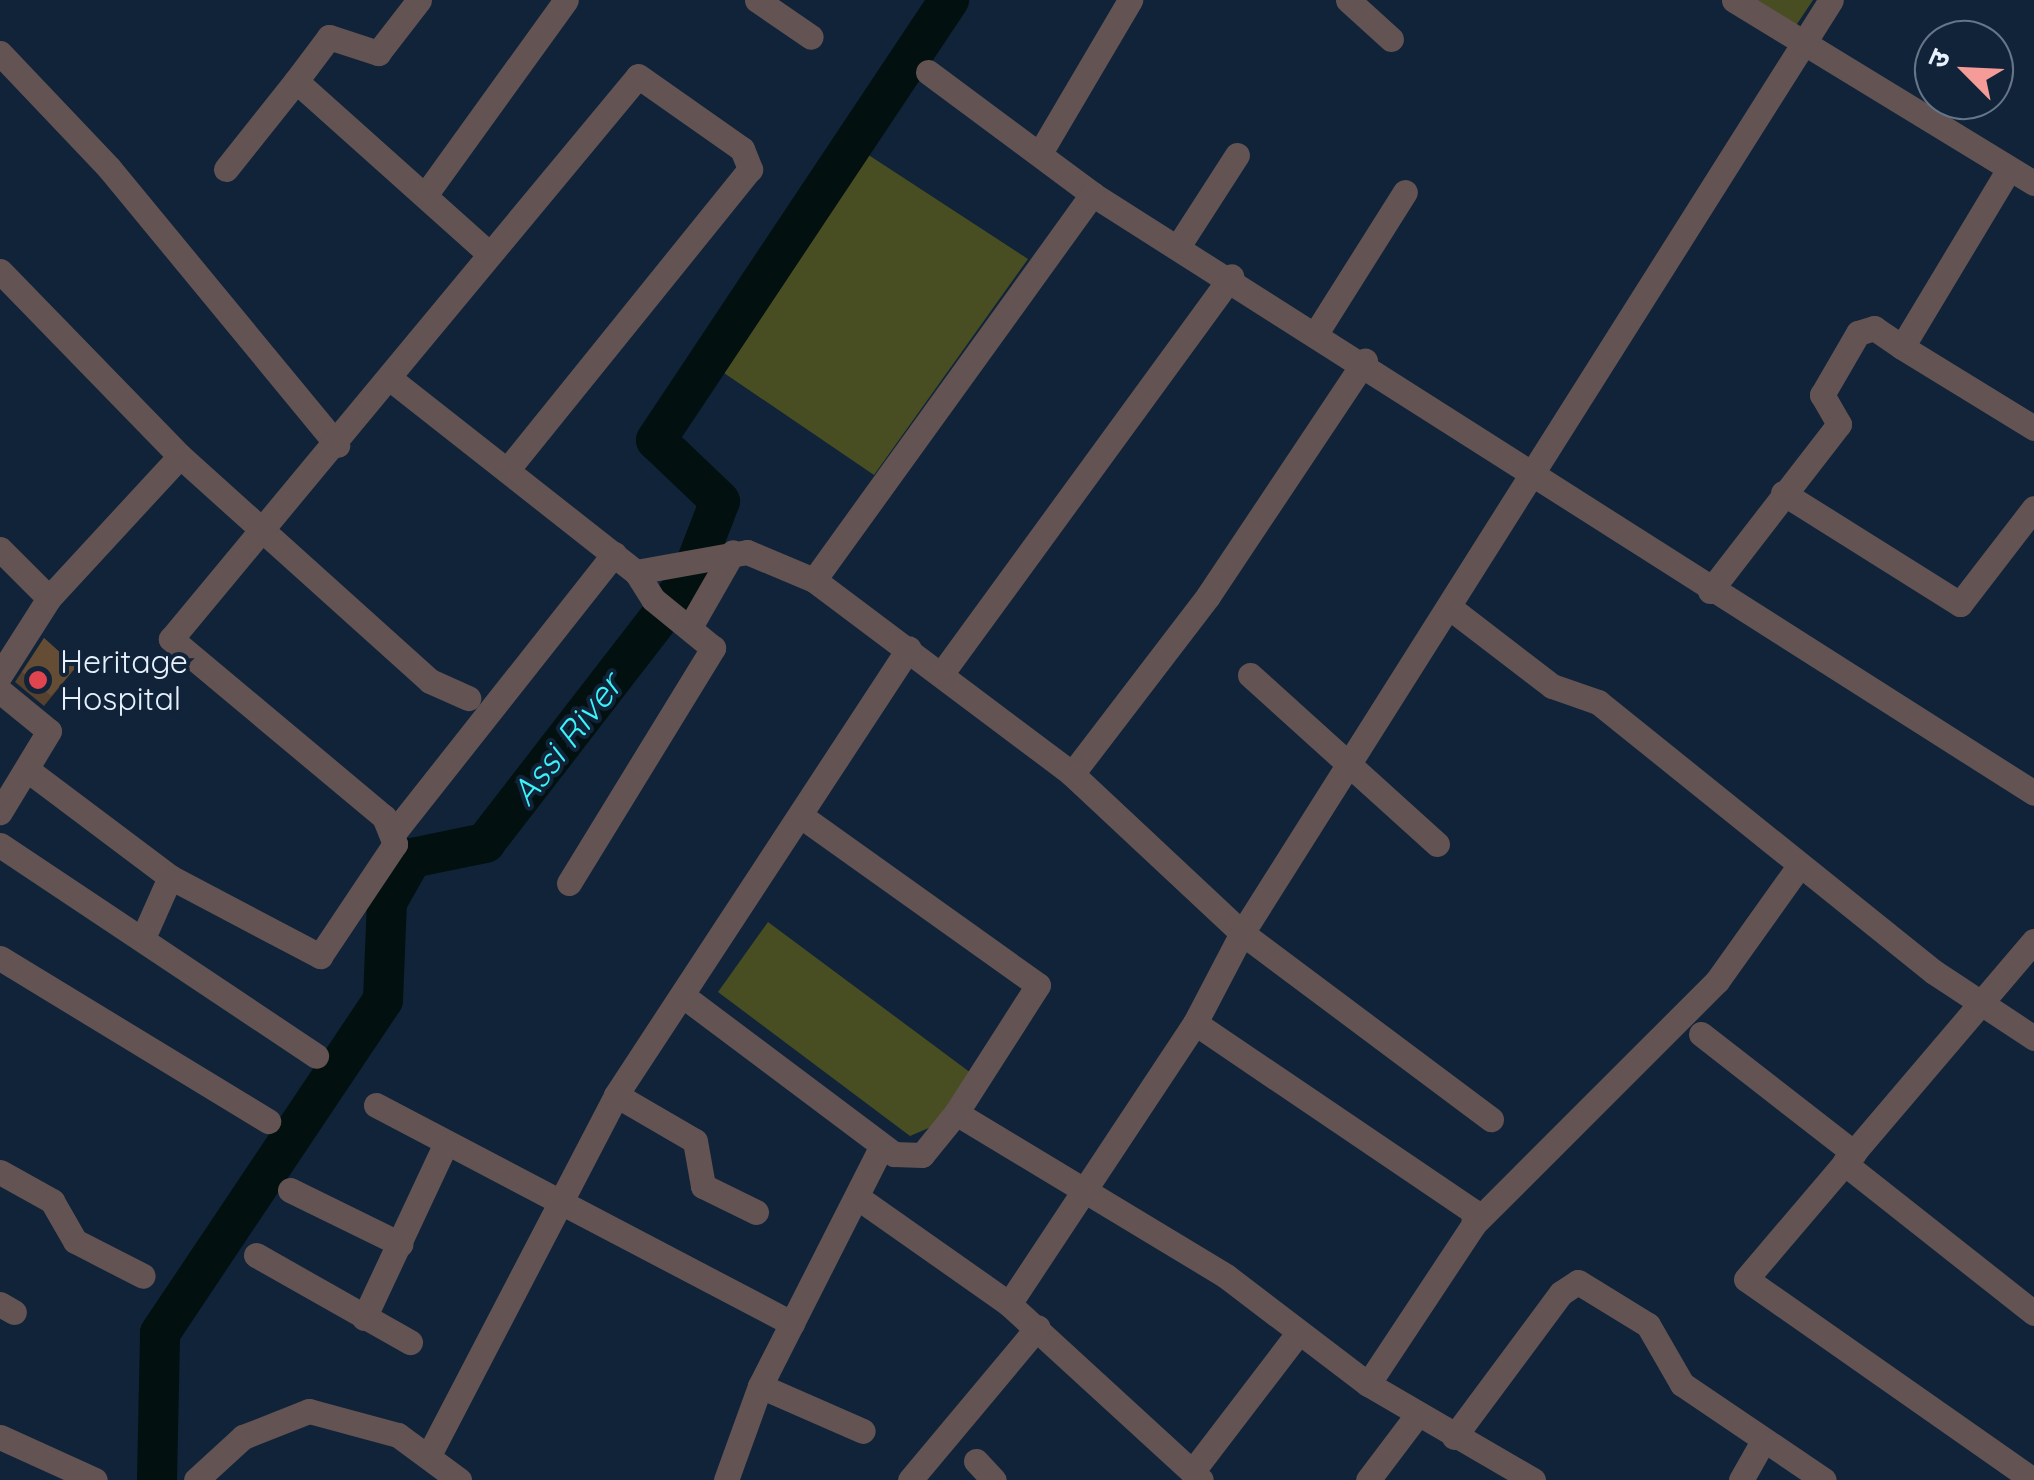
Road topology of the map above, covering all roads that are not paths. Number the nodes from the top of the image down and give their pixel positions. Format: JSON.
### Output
{"nodes":[{"id":1,"x":419,"y":0,"type":"edge"},
{"id":2,"x":566,"y":0,"type":"edge"},
{"id":3,"x":757,"y":0,"type":"edge"},
{"id":4,"x":1130,"y":0,"type":"edge"},
{"id":5,"x":1348,"y":0,"type":"edge"},
{"id":6,"x":1734,"y":0,"type":"edge"},
{"id":7,"x":1830,"y":0,"type":"edge"},
{"id":8,"x":811,"y":37,"type":"dead end"},
{"id":9,"x":1390,"y":39,"type":"dead end"},
{"id":10,"x":1807,"y":39,"type":"junction"},
{"id":11,"x":0,"y":53,"type":"edge"},
{"id":12,"x":928,"y":72,"type":"dead end"},
{"id":13,"x":296,"y":81,"type":"junction"},
{"id":14,"x":1040,"y":154,"type":"junction"},
{"id":15,"x":1237,"y":156,"type":"dead end"},
{"id":16,"x":2009,"y":168,"type":"junction"},
{"id":17,"x":226,"y":169,"type":"dead end"},
{"id":18,"x":2034,"y":183,"type":"edge"},
{"id":19,"x":1404,"y":192,"type":"dead end"},
{"id":20,"x":426,"y":194,"type":"junction"},
{"id":21,"x":1092,"y":194,"type":"junction"},
{"id":22,"x":1179,"y":245,"type":"junction"},
{"id":23,"x":486,"y":251,"type":"junction"},
{"id":24,"x":0,"y":272,"type":"edge"},
{"id":25,"x":1231,"y":276,"type":"junction"},
{"id":26,"x":1318,"y":330,"type":"junction"},
{"id":27,"x":1902,"y":347,"type":"junction"},
{"id":28,"x":1364,"y":361,"type":"junction"},
{"id":29,"x":393,"y":380,"type":"junction"},
{"id":30,"x":2034,"y":428,"type":"edge"},
{"id":31,"x":337,"y":445,"type":"junction"},
{"id":32,"x":180,"y":456,"type":"junction"},
{"id":33,"x":507,"y":470,"type":"junction"},
{"id":34,"x":1532,"y":475,"type":"junction"},
{"id":35,"x":1783,"y":492,"type":"junction"},
{"id":36,"x":2034,"y":508,"type":"edge"},
{"id":37,"x":264,"y":530,"type":"junction"},
{"id":38,"x":0,"y":549,"type":"edge"},
{"id":39,"x":725,"y":553,"type":"junction"},
{"id":40,"x":614,"y":554,"type":"junction"},
{"id":41,"x":649,"y":571,"type":"junction"},
{"id":42,"x":814,"y":580,"type":"junction"},
{"id":43,"x":1710,"y":591,"type":"junction"},
{"id":44,"x":49,"y":598,"type":"junction"},
{"id":45,"x":1449,"y":607,"type":"junction"},
{"id":46,"x":684,"y":624,"type":"junction"},
{"id":47,"x":909,"y":648,"type":"junction"},
{"id":48,"x":942,"y":673,"type":"junction"},
{"id":49,"x":1250,"y":674,"type":"dead end"},
{"id":50,"x":0,"y":676,"type":"edge"},
{"id":51,"x":0,"y":691,"type":"edge"},
{"id":52,"x":468,"y":698,"type":"dead end"},
{"id":53,"x":1352,"y":763,"type":"junction"},
{"id":54,"x":29,"y":771,"type":"junction"},
{"id":55,"x":1072,"y":774,"type":"junction"},
{"id":56,"x":2034,"y":792,"type":"edge"},
{"id":57,"x":0,"y":812,"type":"edge"},
{"id":58,"x":801,"y":816,"type":"junction"},
{"id":59,"x":396,"y":830,"type":"junction"},
{"id":60,"x":1437,"y":844,"type":"dead end"},
{"id":61,"x":0,"y":845,"type":"edge"},
{"id":62,"x":1799,"y":866,"type":"junction"},
{"id":63,"x":170,"y":877,"type":"junction"},
{"id":64,"x":569,"y":884,"type":"dead end"},
{"id":65,"x":1242,"y":934,"type":"junction"},
{"id":66,"x":143,"y":938,"type":"junction"},
{"id":67,"x":2034,"y":940,"type":"edge"},
{"id":68,"x":0,"y":958,"type":"edge"},
{"id":69,"x":682,"y":994,"type":"junction"},
{"id":70,"x":1986,"y":1001,"type":"junction"},
{"id":71,"x":1195,"y":1023,"type":"junction"},
{"id":72,"x":1701,"y":1034,"type":"dead end"},
{"id":73,"x":2034,"y":1038,"type":"edge"},
{"id":74,"x":316,"y":1056,"type":"dead end"},
{"id":75,"x":616,"y":1095,"type":"junction"},
{"id":76,"x":376,"y":1105,"type":"dead end"},
{"id":77,"x":956,"y":1113,"type":"junction"},
{"id":78,"x":1491,"y":1120,"type":"dead end"},
{"id":79,"x":268,"y":1121,"type":"dead end"},
{"id":80,"x":446,"y":1143,"type":"junction"},
{"id":81,"x":882,"y":1146,"type":"junction"},
{"id":82,"x":1849,"y":1158,"type":"junction"},
{"id":83,"x":0,"y":1172,"type":"edge"},
{"id":84,"x":290,"y":1190,"type":"dead end"},
{"id":85,"x":1079,"y":1194,"type":"junction"},
{"id":86,"x":856,"y":1197,"type":"junction"},
{"id":87,"x":560,"y":1201,"type":"junction"},
{"id":88,"x":756,"y":1212,"type":"dead end"},
{"id":89,"x":1474,"y":1224,"type":"junction"},
{"id":90,"x":400,"y":1244,"type":"junction"},
{"id":91,"x":256,"y":1255,"type":"dead end"},
{"id":92,"x":142,"y":1276,"type":"dead end"},
{"id":93,"x":1009,"y":1304,"type":"junction"},
{"id":94,"x":2034,"y":1313,"type":"edge"},
{"id":95,"x":364,"y":1318,"type":"junction"},
{"id":96,"x":792,"y":1323,"type":"junction"},
{"id":97,"x":1038,"y":1327,"type":"junction"},
{"id":98,"x":1300,"y":1332,"type":"junction"},
{"id":99,"x":410,"y":1342,"type":"dead end"},
{"id":100,"x":1368,"y":1384,"type":"junction"},
{"id":101,"x":760,"y":1386,"type":"junction"},
{"id":102,"x":1418,"y":1414,"type":"junction"},
{"id":103,"x":863,"y":1431,"type":"dead end"},
{"id":104,"x":0,"y":1437,"type":"edge"},
{"id":105,"x":1454,"y":1438,"type":"junction"},
{"id":106,"x":1763,"y":1441,"type":"junction"},
{"id":107,"x":430,"y":1453,"type":"junction"},
{"id":108,"x":1196,"y":1476,"type":"edge"},
{"id":109,"x":95,"y":1480,"type":"edge"},
{"id":110,"x":196,"y":1480,"type":"edge"},
{"id":111,"x":460,"y":1480,"type":"edge"},
{"id":112,"x":726,"y":1480,"type":"edge"},
{"id":113,"x":910,"y":1480,"type":"edge"},
{"id":114,"x":1368,"y":1480,"type":"edge"},
{"id":115,"x":1533,"y":1480,"type":"edge"},
{"id":116,"x":1741,"y":1480,"type":"edge"},
{"id":117,"x":1824,"y":1480,"type":"edge"},
{"id":118,"x":2034,"y":1480,"type":"edge"}],
"edges":[{"from":1,"to":13,"type":"street"},
{"from":2,"to":20,"type":"street"},
{"from":3,"to":8,"type":"street"},
{"from":4,"to":14,"type":"street"},
{"from":5,"to":9,"type":"street"},
{"from":6,"to":10,"type":"street"},
{"from":7,"to":10,"type":"street"},
{"from":10,"to":16,"type":"street"},
{"from":10,"to":34,"type":"street"},
{"from":11,"to":31,"type":"street"},
{"from":12,"to":14,"type":"street"},
{"from":13,"to":17,"type":"street"},
{"from":13,"to":20,"type":"street"},
{"from":14,"to":21,"type":"street"},
{"from":15,"to":22,"type":"street"},
{"from":16,"to":18,"type":"street"},
{"from":16,"to":27,"type":"street"},
{"from":19,"to":26,"type":"street"},
{"from":20,"to":23,"type":"street"},
{"from":21,"to":22,"type":"street"},
{"from":21,"to":42,"type":"street"},
{"from":22,"to":25,"type":"street"},
{"from":23,"to":29,"type":"street"},
{"from":23,"to":33,"type":"street"},
{"from":24,"to":32,"type":"street"},
{"from":25,"to":26,"type":"street"},
{"from":25,"to":48,"type":"street"},
{"from":26,"to":28,"type":"street"},
{"from":27,"to":30,"type":"street"},
{"from":27,"to":35,"type":"street"},
{"from":28,"to":34,"type":"street"},
{"from":28,"to":55,"type":"street"},
{"from":29,"to":31,"type":"street"},
{"from":29,"to":33,"type":"street"},
{"from":31,"to":37,"type":"street"},
{"from":32,"to":37,"type":"street"},
{"from":32,"to":44,"type":"street"},
{"from":33,"to":40,"type":"street"},
{"from":34,"to":43,"type":"street"},
{"from":34,"to":45,"type":"street"},
{"from":35,"to":36,"type":"street"},
{"from":35,"to":43,"type":"street"},
{"from":37,"to":52,"type":"street"},
{"from":37,"to":59,"type":"street"},
{"from":38,"to":44,"type":"street"},
{"from":39,"to":41,"type":"street"},
{"from":39,"to":42,"type":"street"},
{"from":39,"to":46,"type":"street"},
{"from":40,"to":41,"type":"street"},
{"from":40,"to":59,"type":"street"},
{"from":41,"to":46,"type":"street"},
{"from":42,"to":47,"type":"street"},
{"from":43,"to":56,"type":"street"},
{"from":44,"to":50,"type":"street"},
{"from":45,"to":53,"type":"street"},
{"from":45,"to":62,"type":"street"},
{"from":46,"to":64,"type":"street"},
{"from":47,"to":48,"type":"street"},
{"from":47,"to":58,"type":"street"},
{"from":48,"to":55,"type":"street"},
{"from":49,"to":53,"type":"street"},
{"from":51,"to":54,"type":"street"},
{"from":53,"to":60,"type":"street"},
{"from":53,"to":65,"type":"street"},
{"from":54,"to":57,"type":"street"},
{"from":54,"to":63,"type":"street"},
{"from":55,"to":65,"type":"street"},
{"from":58,"to":69,"type":"street"},
{"from":58,"to":77,"type":"street"},
{"from":59,"to":63,"type":"street"},
{"from":61,"to":66,"type":"street"},
{"from":62,"to":70,"type":"street"},
{"from":62,"to":89,"type":"street"},
{"from":63,"to":66,"type":"street"},
{"from":65,"to":71,"type":"street"},
{"from":65,"to":78,"type":"street"},
{"from":66,"to":74,"type":"street"},
{"from":67,"to":70,"type":"street"},
{"from":68,"to":79,"type":"street"},
{"from":69,"to":75,"type":"street"},
{"from":69,"to":81,"type":"street"},
{"from":70,"to":73,"type":"street"},
{"from":70,"to":82,"type":"street"},
{"from":71,"to":85,"type":"street"},
{"from":71,"to":89,"type":"street"},
{"from":72,"to":82,"type":"street"},
{"from":75,"to":87,"type":"street"},
{"from":75,"to":88,"type":"street"},
{"from":76,"to":80,"type":"street"},
{"from":77,"to":81,"type":"street"},
{"from":77,"to":85,"type":"street"},
{"from":80,"to":87,"type":"street"},
{"from":80,"to":90,"type":"street"},
{"from":81,"to":86,"type":"street"},
{"from":82,"to":94,"type":"street"},
{"from":82,"to":118,"type":"street"},
{"from":83,"to":92,"type":"street"},
{"from":84,"to":90,"type":"street"},
{"from":85,"to":93,"type":"street"},
{"from":85,"to":98,"type":"street"},
{"from":86,"to":93,"type":"street"},
{"from":86,"to":96,"type":"street"},
{"from":87,"to":96,"type":"street"},
{"from":87,"to":107,"type":"street"},
{"from":89,"to":100,"type":"street"},
{"from":90,"to":95,"type":"street"},
{"from":91,"to":95,"type":"street"},
{"from":93,"to":97,"type":"street"},
{"from":95,"to":99,"type":"street"},
{"from":96,"to":101,"type":"street"},
{"from":97,"to":108,"type":"street"},
{"from":97,"to":113,"type":"street"},
{"from":98,"to":100,"type":"street"},
{"from":98,"to":108,"type":"street"},
{"from":100,"to":102,"type":"street"},
{"from":101,"to":103,"type":"street"},
{"from":101,"to":112,"type":"street"},
{"from":102,"to":105,"type":"street"},
{"from":102,"to":114,"type":"street"},
{"from":104,"to":109,"type":"street"},
{"from":105,"to":106,"type":"street"},
{"from":105,"to":115,"type":"street"},
{"from":106,"to":116,"type":"street"},
{"from":106,"to":117,"type":"street"},
{"from":107,"to":110,"type":"street"},
{"from":107,"to":111,"type":"street"}]}
